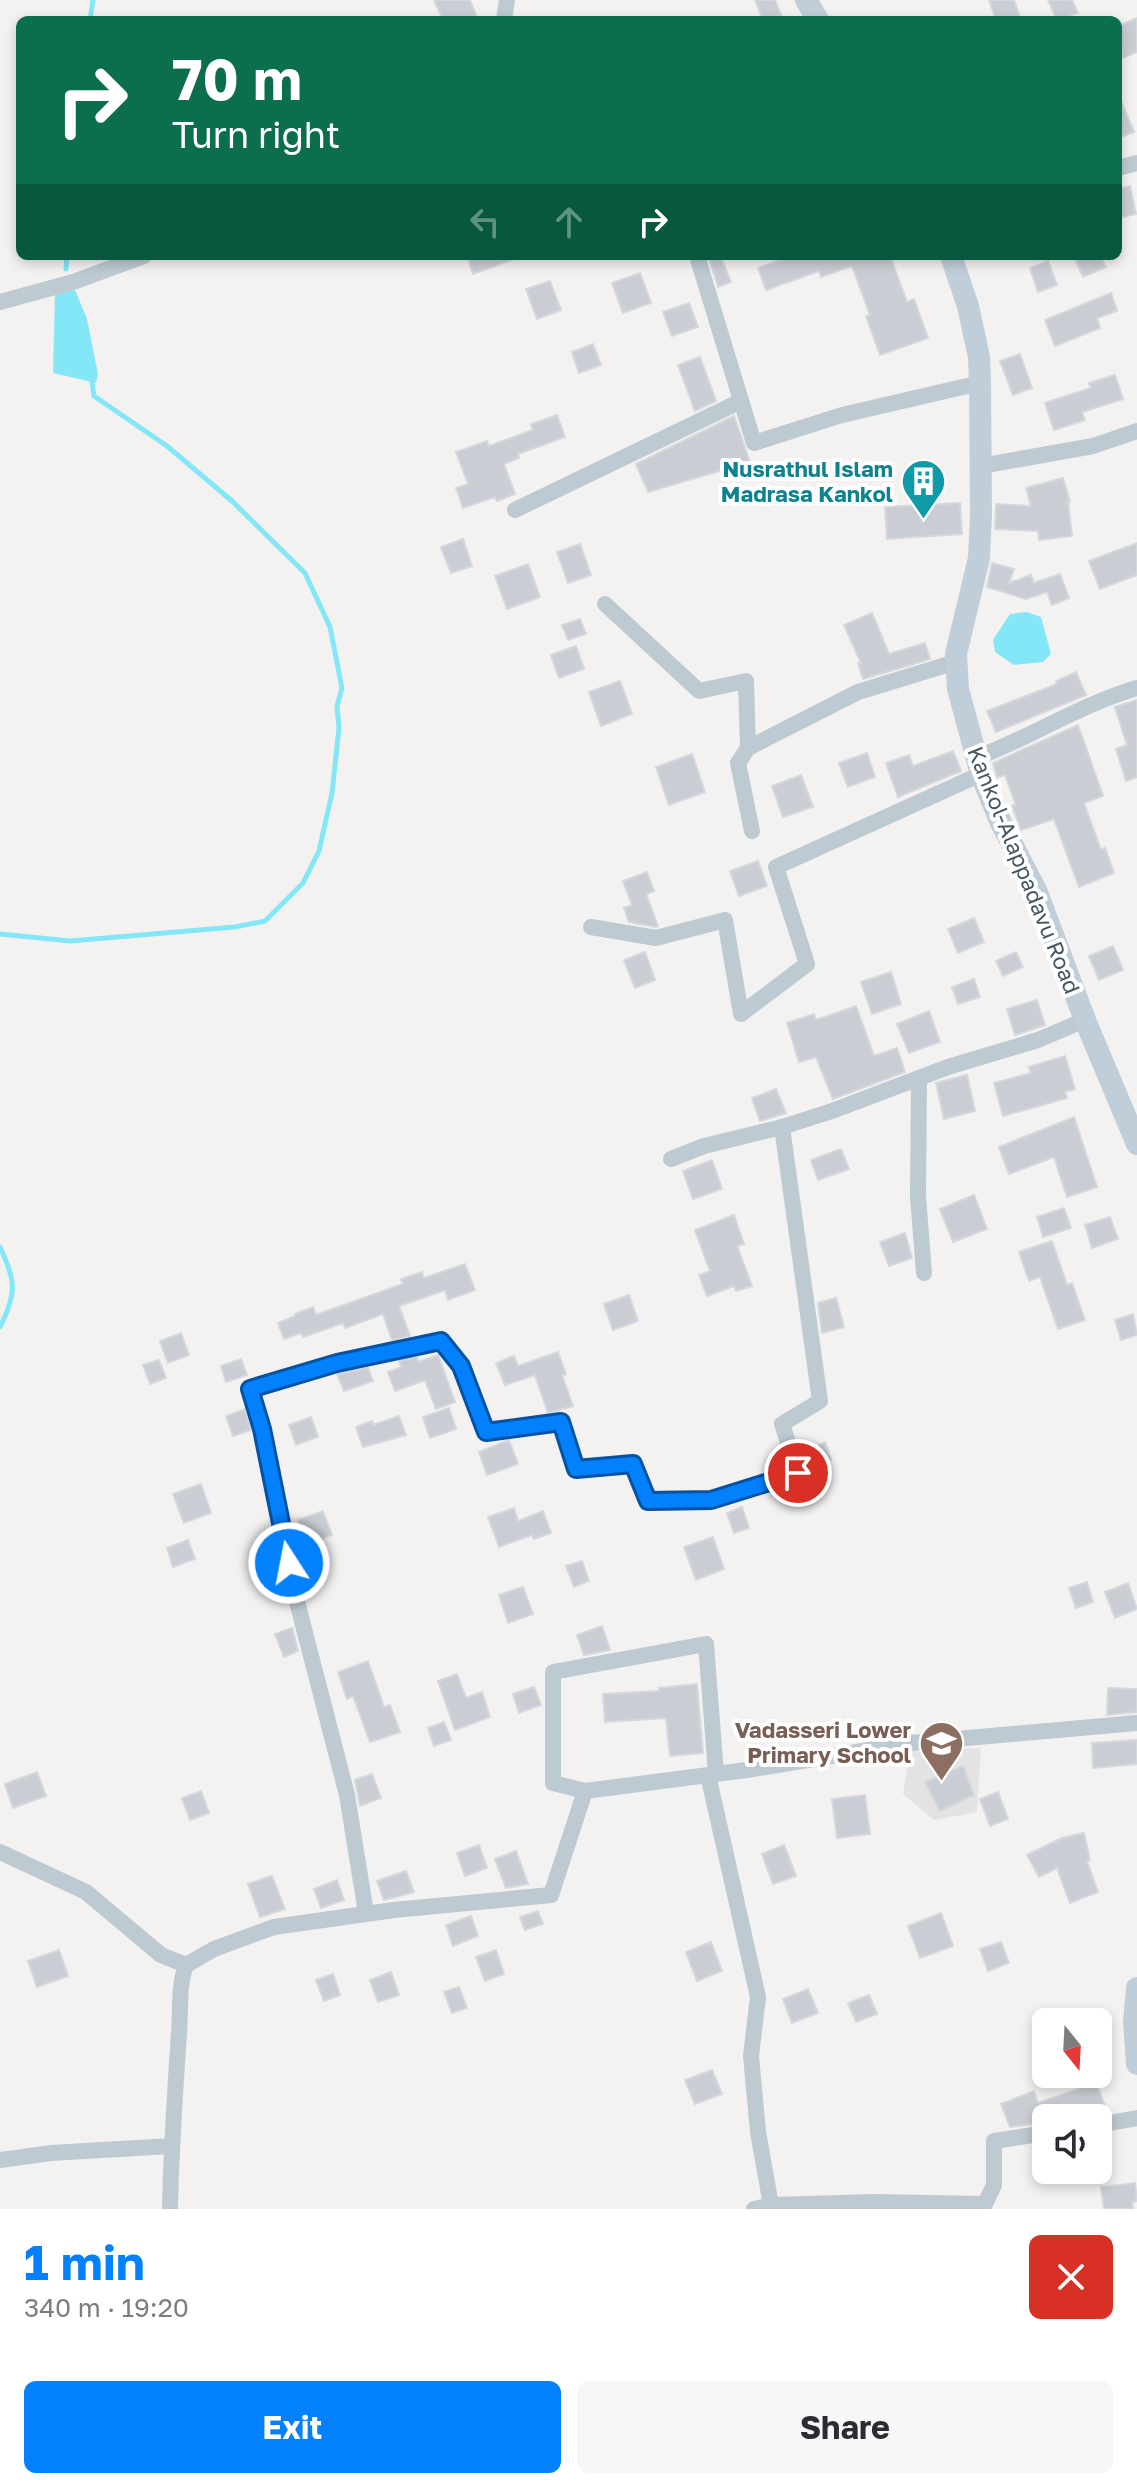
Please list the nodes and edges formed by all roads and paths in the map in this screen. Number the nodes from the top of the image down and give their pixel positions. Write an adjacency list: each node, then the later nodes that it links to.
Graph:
1 (133, 260): 4 (street)
2 (698, 260): 6 (street)
3 (952, 260): 5 (main road, Kankol-Alappadavu Road)
4 (0, 302)
5 (980, 383): 6 (street); 8 (main road, Kankol-Alappadavu Road)
6 (741, 401): 9 (street)
7 (1137, 431): 8 (street)
8 (981, 466): 11 (main road, Kankol-Alappadavu Road)
9 (515, 510)
10 (605, 604): 13 (street)
11 (956, 662): 13 (street); 14 (main road, Kankol-Alappadavu Road)
12 (1137, 688): 14 (street)
13 (748, 748): 15 (street)
14 (978, 766): 16 (street); 17 (main road, Kankol-Alappadavu Road)
15 (752, 831)
16 (591, 927)
17 (1085, 1020): 18 (street); 20 (main road, Kankol-Alappadavu Road)
18 (919, 1078): 19 (street); 22 (street)
19 (782, 1127): 21 (street); 27 (street)
20 (1137, 1144)
21 (671, 1159)
22 (924, 1273)
23 (1137, 1723): 24 (street)
24 (712, 1774): 25 (street); 25 (street); 36 (street)
25 (585, 1791): 27 (street)
26 (0, 1852): 28 (street)
27 (366, 1913): 28 (street)
28 (186, 1965): 34 (street)
29 (1137, 1988): 30 (main road)
30 (1137, 2064)
31 (1137, 2118): 32 (street)
32 (1112, 2122)
33 (1032, 2135): 36 (street)
34 (171, 2146): 35 (street); 37 (street)
35 (0, 2160)
36 (771, 2205): 38 (street)
37 (170, 2209)
38 (754, 2209)

